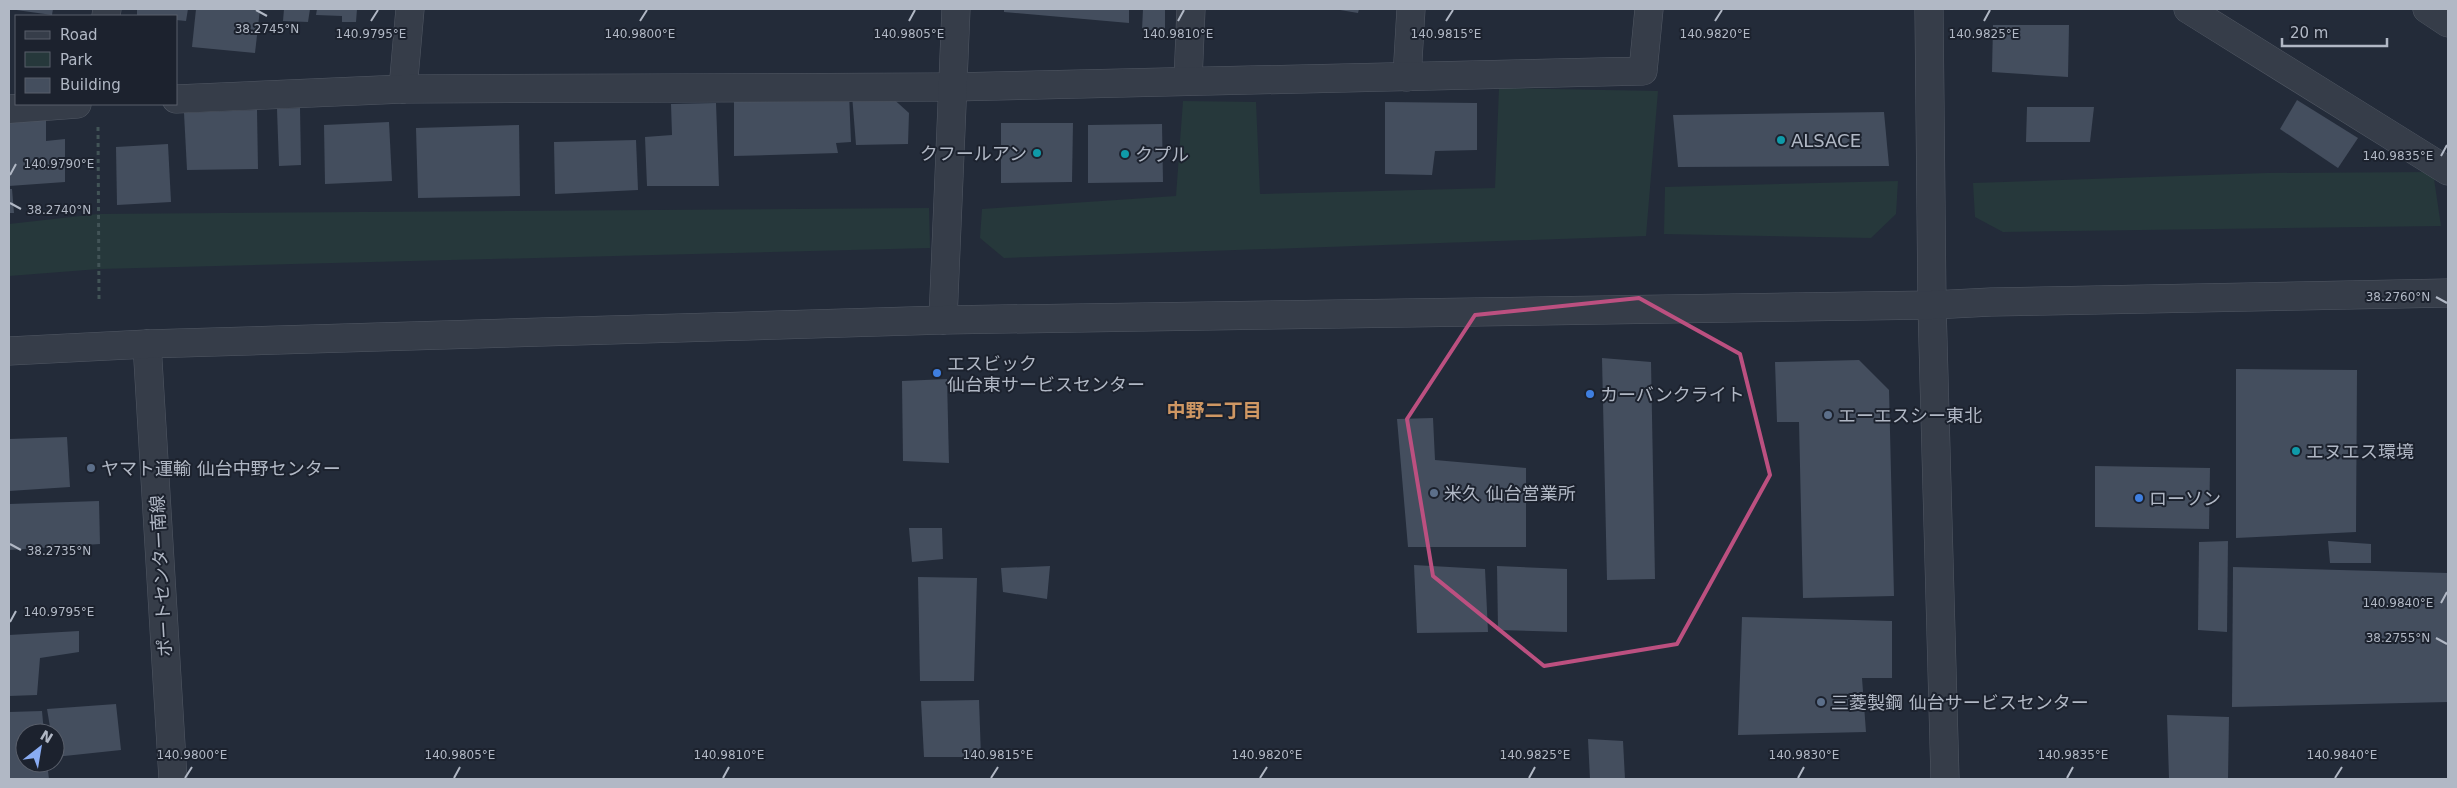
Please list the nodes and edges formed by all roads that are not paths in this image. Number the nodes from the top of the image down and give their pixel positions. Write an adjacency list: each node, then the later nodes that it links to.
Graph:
1 (410, 9): 13 (street)
2 (956, 9): 12 (street)
3 (1191, 9): 11 (street)
4 (1411, 9): 10 (street)
5 (1649, 9): 10 (street)
6 (1929, 9): 19 (street)
7 (2188, 9): 17 (street)
8 (2427, 9): 9 (street)
9 (2448, 23)
10 (1407, 77): 11 (street)
11 (1188, 82): 12 (street)
12 (953, 87): 13 (street); 20 (street)
13 (403, 89): 14 (street)
14 (178, 99)
15 (63, 105): 16 (street)
16 (9, 109)
17 (2448, 171)
18 (2448, 293): 19 (street)
19 (1932, 305): 20 (street); 24 (street)
20 (943, 320): 21 (street)
21 (147, 344): 22 (street); 23 (street, ポートセンター南線)
22 (9, 351)
23 (173, 779)
24 (1945, 779)

